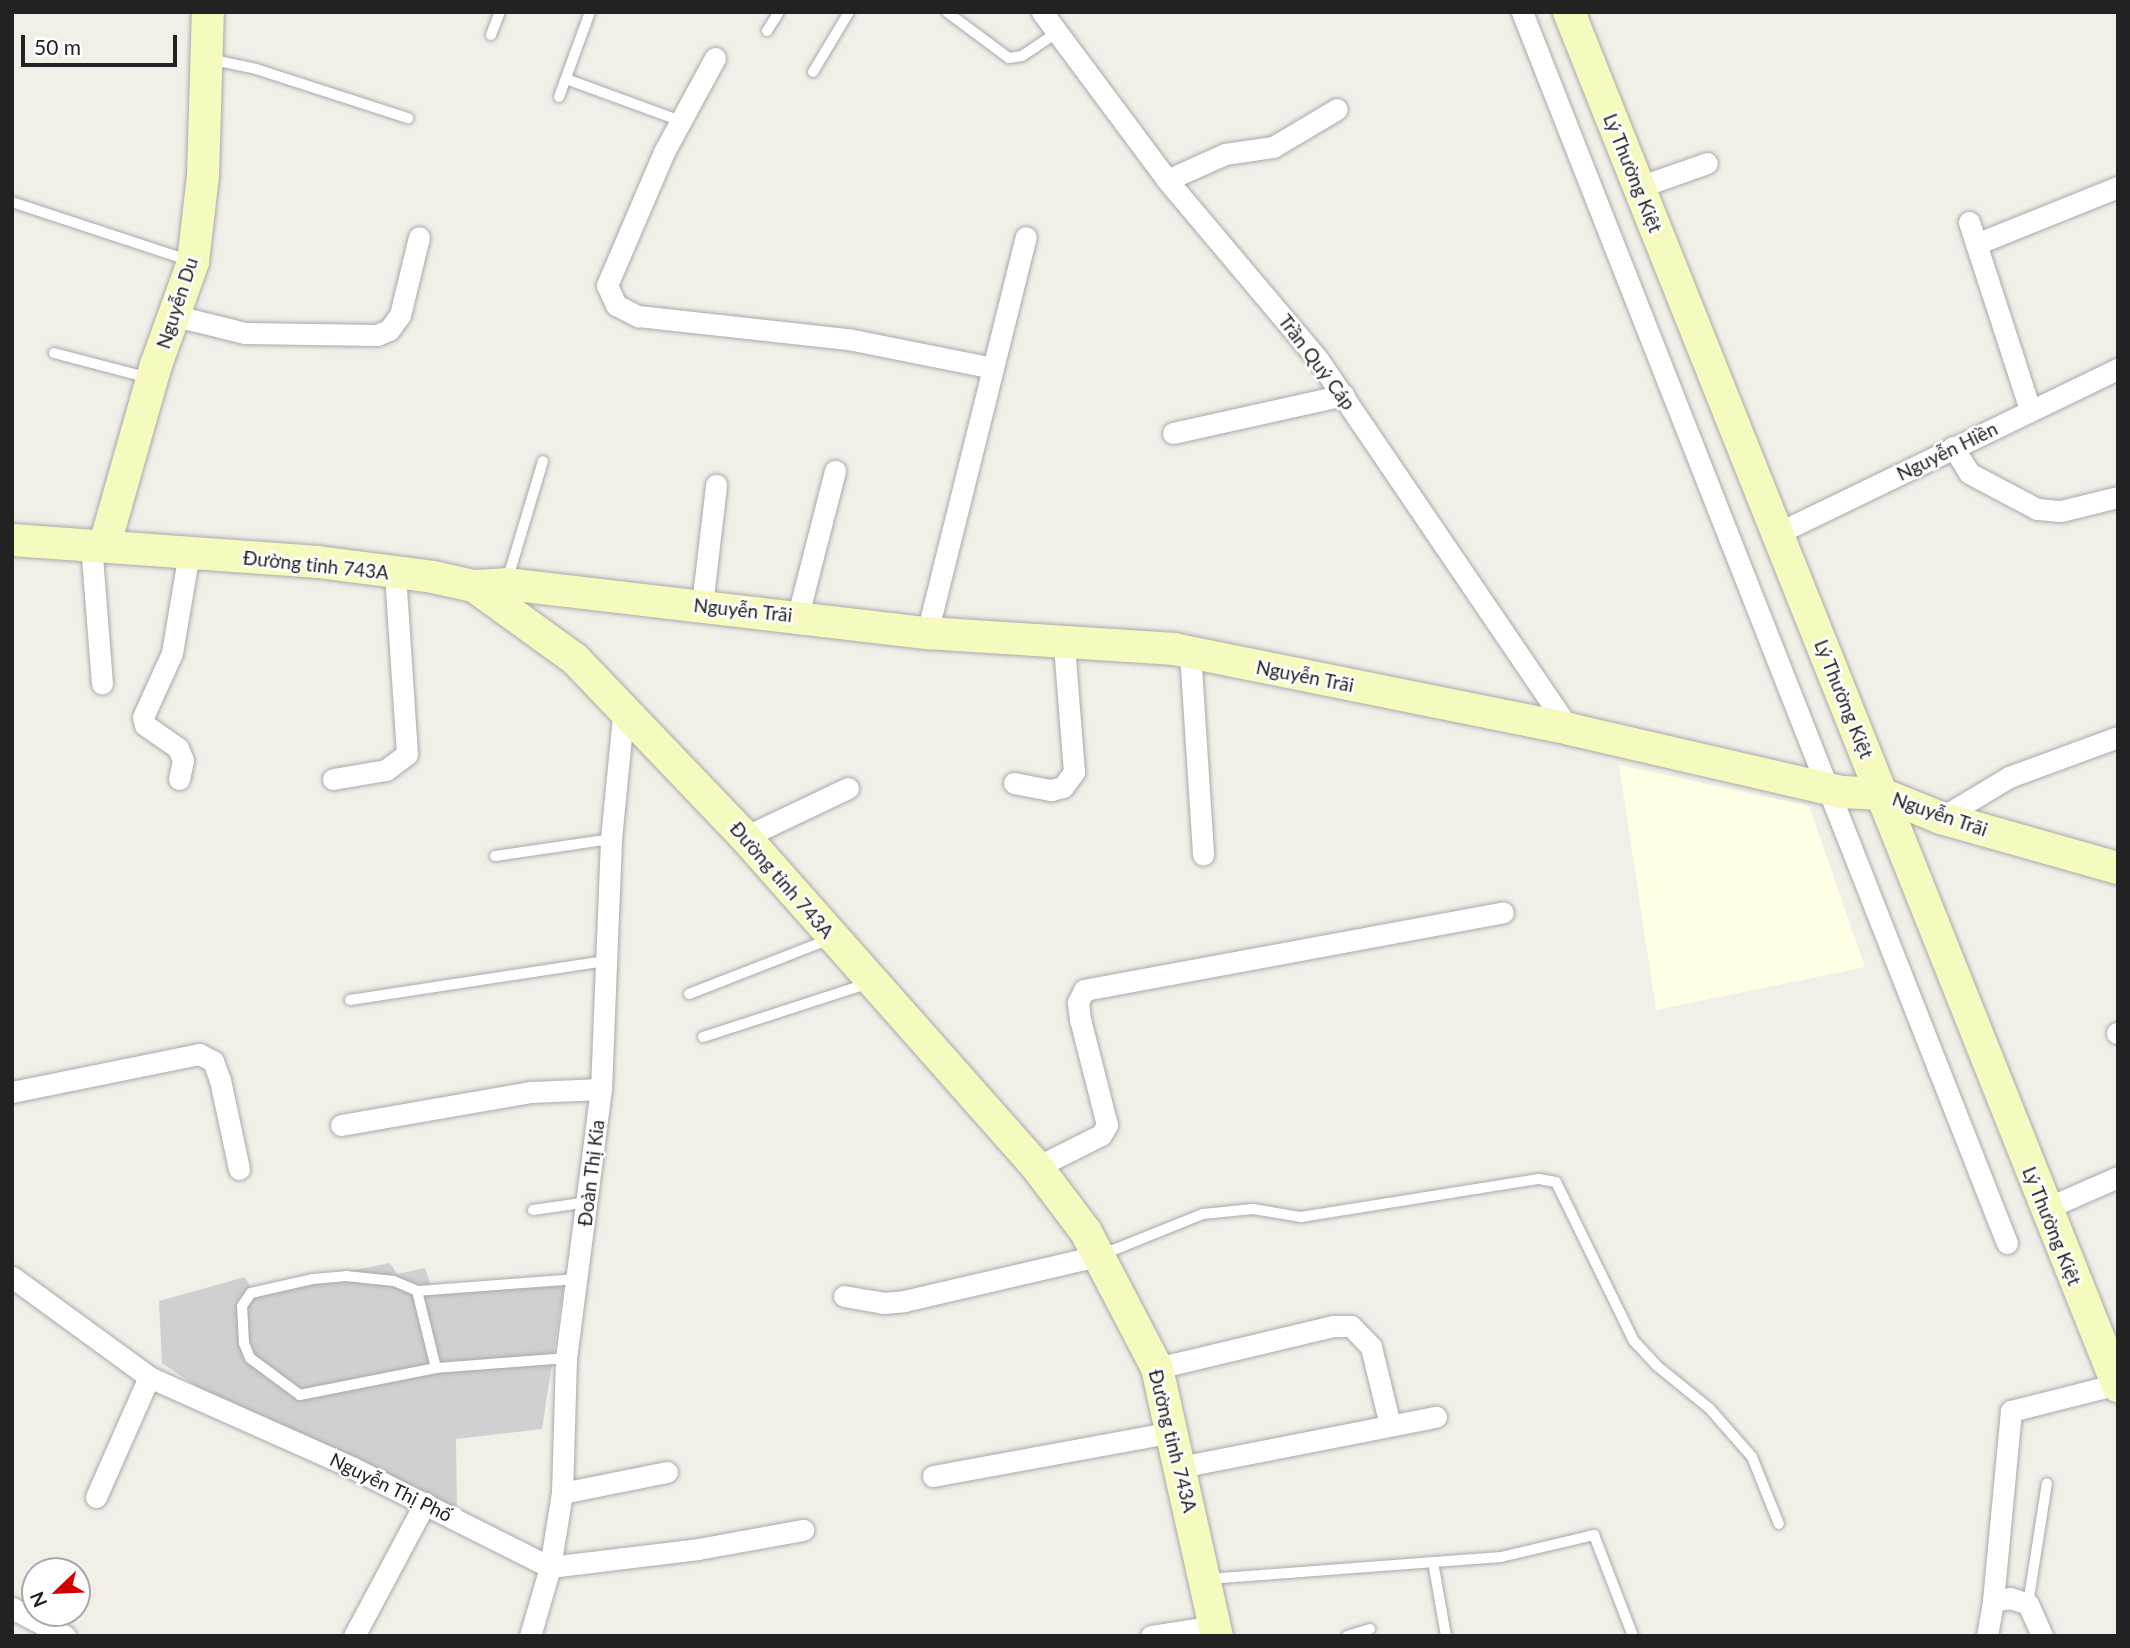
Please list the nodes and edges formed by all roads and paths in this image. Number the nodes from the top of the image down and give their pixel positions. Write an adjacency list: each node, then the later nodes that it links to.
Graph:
1 (208, 12): 13 (main road, Nguyễn Du)
2 (500, 12): 12 (lane)
3 (590, 12): 16 (lane)
4 (779, 12): 10 (lane)
5 (849, 12): 15 (lane)
6 (947, 12): 11 (lane)
7 (1042, 12): 11 (street, Trần Quý Cáp)
8 (1522, 12): 64 (street)
9 (1569, 12): 23 (main road, Lý Thường Kiệt)
10 (768, 31)
11 (1055, 34): 22 (street, Trần Quý Cáp)
12 (491, 35)
13 (206, 58): 19 (lane); 30 (main road, Nguyễn Du)
14 (715, 58): 20 (street)
15 (813, 72)
16 (566, 79): 17 (lane); 20 (lane)
17 (559, 97)
18 (1337, 109): 22 (street)
19 (408, 118)
20 (681, 121): 33 (street)
21 (1707, 163): 23 (street)
22 (1167, 180): 36 (street, Trần Quý Cáp)
23 (1639, 187): 44 (main road, Lý Thường Kiệt)
24 (2118, 187): 29 (street)
25 (12, 202): 30 (lane)
26 (1969, 222): 29 (street)
27 (419, 237): 31 (street)
28 (1026, 237): 33 (street)
29 (1976, 244): 37 (street)
30 (193, 262): 31 (main road, Nguyễn Du)
31 (172, 315): 35 (main road, Nguyễn Du)
32 (54, 354): 35 (lane)
33 (993, 368): 53 (street)
34 (2118, 369): 37 (street, Nguyễn Hiền)
35 (152, 379): 46 (main road, Nguyễn Du)
36 (1344, 395): 38 (street); 58 (street, Trần Quý Cáp)
37 (2030, 410): 39 (street, Nguyễn Hiền)
38 (1173, 433)
39 (1952, 447): 43 (street); 44 (street, Nguyễn Hiền)
40 (543, 461): 49 (lane)
41 (835, 471): 52 (street)
42 (716, 485): 51 (street)
43 (2118, 497)
44 (1776, 534): 65 (main road, Lý Thường Kiệt)
45 (12, 540): 46 (main road, Đường tỉnh 743A)
46 (98, 544): 47 (main road, Đường tỉnh 743A); 56 (street, Nguyễn Du)
47 (189, 553): 48 (main road, Đường tỉnh 743A); 60 (street)
48 (396, 572): 50 (main road, Đường tỉnh 743A); 61 (street)
49 (507, 584): 50 (main road, Nguyễn Trãi); 51 (main road, Nguyễn Trãi)
50 (474, 586): 57 (main road, Đường tỉnh 743A)
51 (702, 605): 52 (main road, Nguyễn Trãi)
52 (798, 615): 53 (main road, Nguyễn Trãi)
53 (927, 633): 54 (main road, Nguyễn Trãi)
54 (1064, 644): 55 (main road, Nguyễn Trãi); 62 (street)
55 (1190, 652): 58 (main road, Nguyễn Trãi); 69 (street)
56 (102, 684)
57 (624, 706): 67 (main road, Đường tỉnh 743A); 68 (street, Đoàn Thị Kia)
58 (1569, 729): 64 (main road, Nguyễn Trãi)
59 (2118, 737): 66 (street)
60 (179, 779)
61 (333, 779)
62 (1014, 783)
63 (848, 788): 67 (street)
64 (1826, 788): 65 (main road, Nguyễn Trãi); 88 (street)
65 (1882, 794): 66 (main road, Nguyễn Trãi); 86 (main road, Lý Thường Kiệt)
66 (1941, 818): 71 (main road, Nguyễn Trãi)
67 (745, 837): 73 (main road, Đường tỉnh 743A)
68 (611, 839): 70 (lane); 74 (street, Đoàn Thị Kia)
69 (1203, 855)
70 (495, 856)
71 (2117, 869)
72 (1503, 912): 82 (street)
73 (833, 938): 75 (main road, Đường tỉnh 743A); 76 (lane)
74 (604, 961): 77 (lane); 79 (street, Đoàn Thị Kia)
75 (872, 982): 78 (lane); 82 (main road, Đường tỉnh 743A)
76 (689, 994)
77 (350, 1000)
78 (703, 1037)
79 (601, 1089): 81 (street); 85 (street, Đoàn Thị Kia)
80 (12, 1092): 83 (street)
81 (341, 1125)
82 (1037, 1167): 89 (main road, Đường tỉnh 743A)
83 (239, 1168)
84 (2118, 1177): 86 (street)
85 (588, 1202): 87 (lane); 91 (street, Đoàn Thị Kia)
86 (2045, 1209): 98 (main road, Lý Thường Kiệt)
87 (533, 1210)
88 (2007, 1243)
89 (1101, 1255): 93 (street); 96 (main road, Đường tỉnh 743A); 109 (lane)
90 (12, 1277): 97 (street, Nguyễn Thị Phố)
91 (576, 1279): 92 (lane); 94 (street, Đoàn Thị Kia)
92 (417, 1291): 95 (lane); 95 (lane)
93 (844, 1297)
94 (566, 1357): 95 (lane); 106 (street, Đoàn Thị Kia)
95 (436, 1367)
96 (1157, 1368): 100 (street); 101 (main road, Đường tỉnh 743A)
97 (149, 1377): 107 (street); 108 (street, Nguyễn Thị Phố)
98 (2117, 1385): 114 (street)
99 (1436, 1417): 100 (street)
100 (1390, 1425): 102 (street)
101 (1172, 1432): 102 (main road, Đường tỉnh 743A); 104 (street)
102 (1180, 1467): 113 (main road, Đường tỉnh 743A)
103 (667, 1472): 106 (street)
104 (933, 1476)
105 (2048, 1483): 115 (lane)
106 (562, 1493): 112 (street, Đoàn Thị Kia)
107 (96, 1497)
108 (425, 1503): 112 (street, Nguyễn Thị Phố); 120 (street)
109 (1779, 1524)
110 (803, 1530): 112 (street)
111 (1433, 1562): 113 (lane); 124 (lane); 125 (lane)
112 (550, 1567): 121 (street, Đoàn Thị Kia)
113 (1205, 1580): 118 (main road, Đường tỉnh 743A)
114 (1993, 1601): 115 (street); 126 (street)
115 (2028, 1604): 127 (street)
116 (12, 1608): 119 (street)
117 (1370, 1629): 123 (lane)
118 (1216, 1631): 122 (street)
119 (65, 1636)
120 (354, 1636)
121 (530, 1636)
122 (1151, 1636)
123 (1347, 1636)
124 (1446, 1636)
125 (1633, 1636)
126 (1987, 1636)
127 (2042, 1636)

